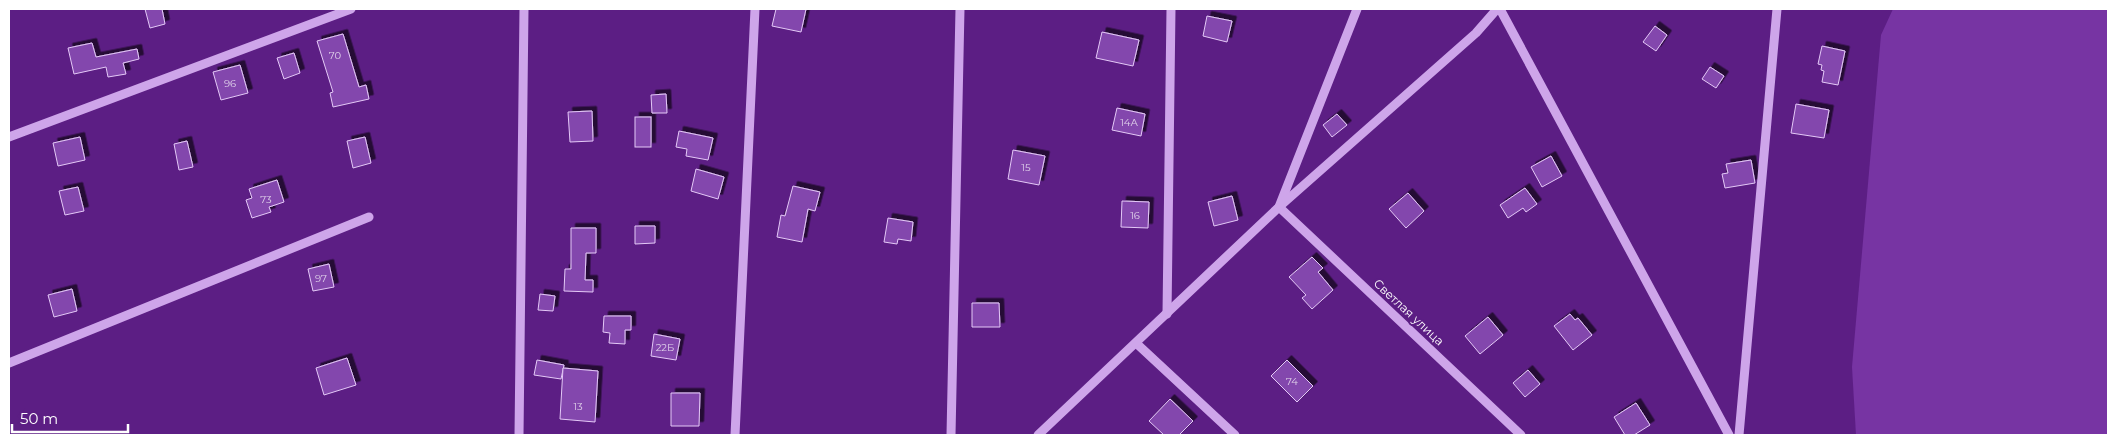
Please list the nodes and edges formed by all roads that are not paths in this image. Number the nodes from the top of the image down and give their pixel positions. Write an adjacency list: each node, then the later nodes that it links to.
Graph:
1 (351, 9): 9 (street)
2 (524, 9): 15 (street)
3 (755, 9): 16 (street)
4 (960, 9): 17 (street)
5 (1171, 9): 12 (street)
6 (1356, 9): 10 (street)
7 (1499, 9): 10 (street); 21 (street)
8 (1777, 9): 22 (street)
9 (9, 137)
10 (1279, 206): 12 (street); 20 (street, Светлая улица)
11 (369, 217): 14 (street)
12 (1167, 314): 13 (street)
13 (1136, 344): 18 (street); 19 (street)
14 (9, 363)
15 (518, 435)
16 (735, 435)
17 (951, 435)
18 (1038, 435)
19 (1235, 435)
20 (1521, 435)
21 (1729, 435)
22 (1739, 435)

